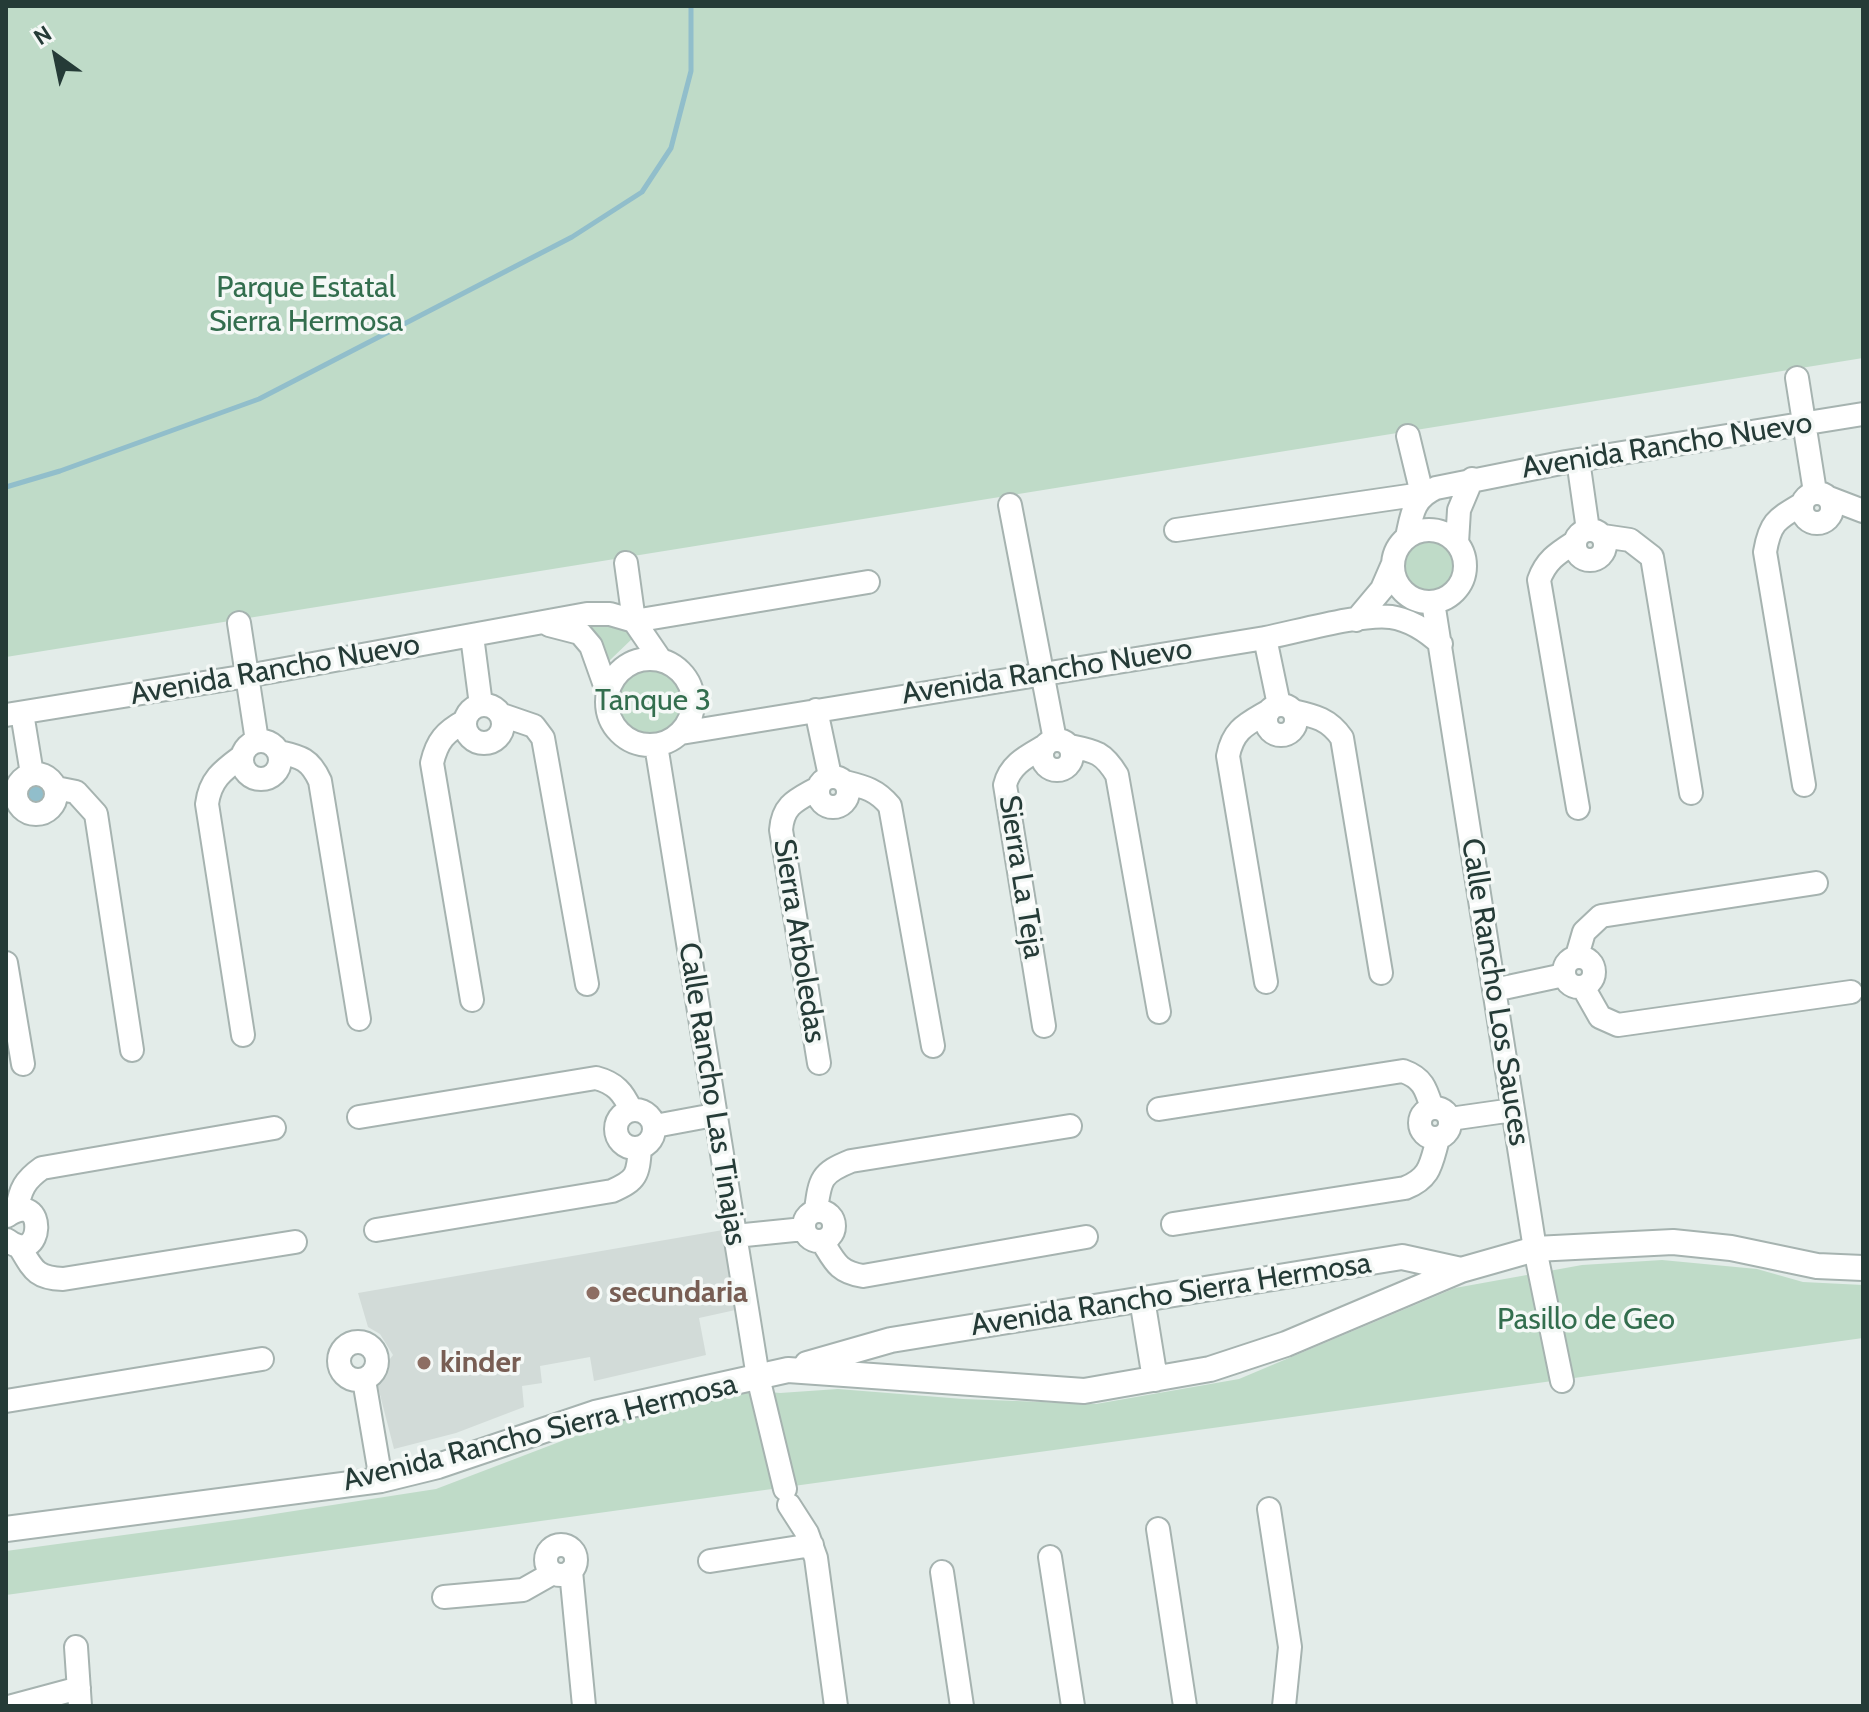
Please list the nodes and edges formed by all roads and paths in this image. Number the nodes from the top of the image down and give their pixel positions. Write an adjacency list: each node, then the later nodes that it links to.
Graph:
1 (1797, 378): 3 (street)
2 (1863, 414): 3 (street, Avenida Rancho Nuevo)
3 (1803, 424): 5 (street, Avenida Rancho Nuevo); 8 (street)
4 (1408, 436): 7 (street)
5 (1578, 460): 6 (street, Avenida Rancho Nuevo); 12 (street)
6 (1472, 479): 7 (street, Avenida Rancho Nuevo); 14 (street)
7 (1422, 494): 11 (street, Avenida Rancho Nuevo); 13 (street)
8 (1815, 498): 10 (street); 45 (street)
9 (1010, 505): 28 (street)
10 (1863, 511)
11 (1176, 530)
12 (1589, 536): 47 (street); 49 (street)
13 (1407, 537): 14 (street); 16 (street)
14 (1457, 543): 18 (street)
15 (626, 563): 21 (street)
16 (1392, 566): 18 (street); 20 (street)
17 (868, 582): 21 (street, Avenida Rancho Nuevo)
18 (1425, 601): 19 (street); 26 (street, Calle Rancho Los Sauces)
19 (1391, 617): 20 (street, Avenida Rancho Nuevo); 26 (street)
20 (1356, 620): 25 (street, Avenida Rancho Nuevo)
21 (634, 621): 23 (street, Avenida Rancho Nuevo); 27 (street)
22 (239, 623): 29 (street)
23 (544, 624): 24 (street, Avenida Rancho Nuevo); 30 (street)
24 (472, 636): 29 (street, Avenida Rancho Nuevo); 34 (street)
25 (1265, 638): 28 (street, Avenida Rancho Nuevo); 32 (street)
26 (1441, 644): 56 (street, Calle Rancho Los Sauces)
27 (660, 659): 30 (street); 31 (street)
28 (1041, 673): 33 (street, Avenida Rancho Nuevo); 39 (street)
29 (247, 676): 35 (street, Avenida Rancho Nuevo); 41 (street)
30 (607, 691): 40 (street)
31 (694, 699): 37 (street); 38 (street)
32 (1280, 709): 52 (street); 54 (street)
33 (816, 710): 37 (street, Avenida Rancho Nuevo); 44 (street)
34 (473, 713): 36 (street); 36 (street); 58 (street)
35 (14, 714): 43 (street)
36 (502, 715): 55 (street)
37 (739, 725): 38 (street, Avenida Rancho Nuevo)
38 (681, 733): 40 (street)
39 (1056, 744): 59 (street); 61 (street, Sierra La Teja)
40 (656, 745): 70 (street, Calle Rancho Las Tinajas)
41 (249, 749): 42 (street); 42 (street); 62 (street)
42 (279, 752): 60 (street)
43 (32, 774): 46 (street); 48 (street)
44 (831, 782): 63 (street); 65 (street, Sierra Arboledas)
45 (1804, 785)
46 (56, 788): 48 (street); 64 (street)
47 (1691, 793)
48 (10, 798)
49 (1578, 808)
50 (1816, 883): 53 (street)
51 (6, 963): 66 (street)
52 (1381, 973)
53 (1574, 981): 56 (street); 57 (street)
54 (1266, 982)
55 (587, 984)
56 (1494, 990): 69 (street, Calle Rancho Los Sauces)
57 (1851, 992)
58 (472, 1000)
59 (1159, 1012)
60 (359, 1019)
61 (1044, 1026)
62 (243, 1035)
63 (933, 1046)
64 (132, 1050)
65 (819, 1063)
66 (23, 1064)
67 (1159, 1109): 72 (street)
68 (631, 1110): 71 (street); 73 (street); 76 (street)
69 (1513, 1110): 72 (street); 85 (street, Calle Rancho Los Sauces)
70 (714, 1115): 73 (street); 81 (street, Calle Rancho Las Tinajas)
71 (359, 1117)
72 (1440, 1122): 78 (street)
73 (655, 1126): 76 (street)
74 (1070, 1126): 80 (street)
75 (274, 1128): 77 (street)
76 (640, 1148): 79 (street)
77 (12, 1213): 83 (street)
78 (1173, 1224)
79 (376, 1230)
80 (813, 1235): 81 (street); 82 (street)
81 (735, 1236): 91 (street, Calle Rancho Las Tinajas)
82 (1086, 1237)
83 (13, 1242): 84 (street)
84 (295, 1242)
85 (1535, 1249): 86 (street, Avenida Rancho Sierra Hermosa); 87 (street, Avenida Rancho Sierra Hermosa); 94 (street, Calle Rancho Los Sauces)
86 (1863, 1268)
87 (1461, 1270): 88 (street, Avenida Rancho Sierra Hermosa); 92 (street, Avenida Rancho Sierra Hermosa)
88 (1142, 1299): 90 (street, Avenida Rancho Sierra Hermosa); 92 (street)
89 (262, 1359): 95 (street)
90 (788, 1370): 91 (street, Avenida Rancho Sierra Hermosa); 92 (street, Avenida Rancho Sierra Hermosa)
91 (758, 1377): 96 (street, Avenida Rancho Sierra Hermosa); 100 (street, Calle Rancho Las Tinajas)
92 (1155, 1379)
93 (364, 1380): 96 (street)
94 (1562, 1381)
95 (6, 1401)
96 (381, 1480): 98 (street, Avenida Rancho Sierra Hermosa)
97 (1269, 1509): 114 (street)
98 (6, 1529)
99 (1158, 1529): 113 (street)
100 (812, 1545): 102 (street); 110 (street, Calle Rancho Las Tinajas)
101 (1050, 1557): 112 (street)
102 (710, 1561)
103 (942, 1572): 111 (street)
104 (444, 1597): 109 (street)
105 (76, 1647): 107 (street)
106 (6, 1692): 108 (street)
107 (80, 1697): 108 (street)
108 (11, 1706)
109 (584, 1706)
110 (836, 1706)
111 (962, 1706)
112 (1073, 1706)
113 (1185, 1706)
114 (1284, 1706)

